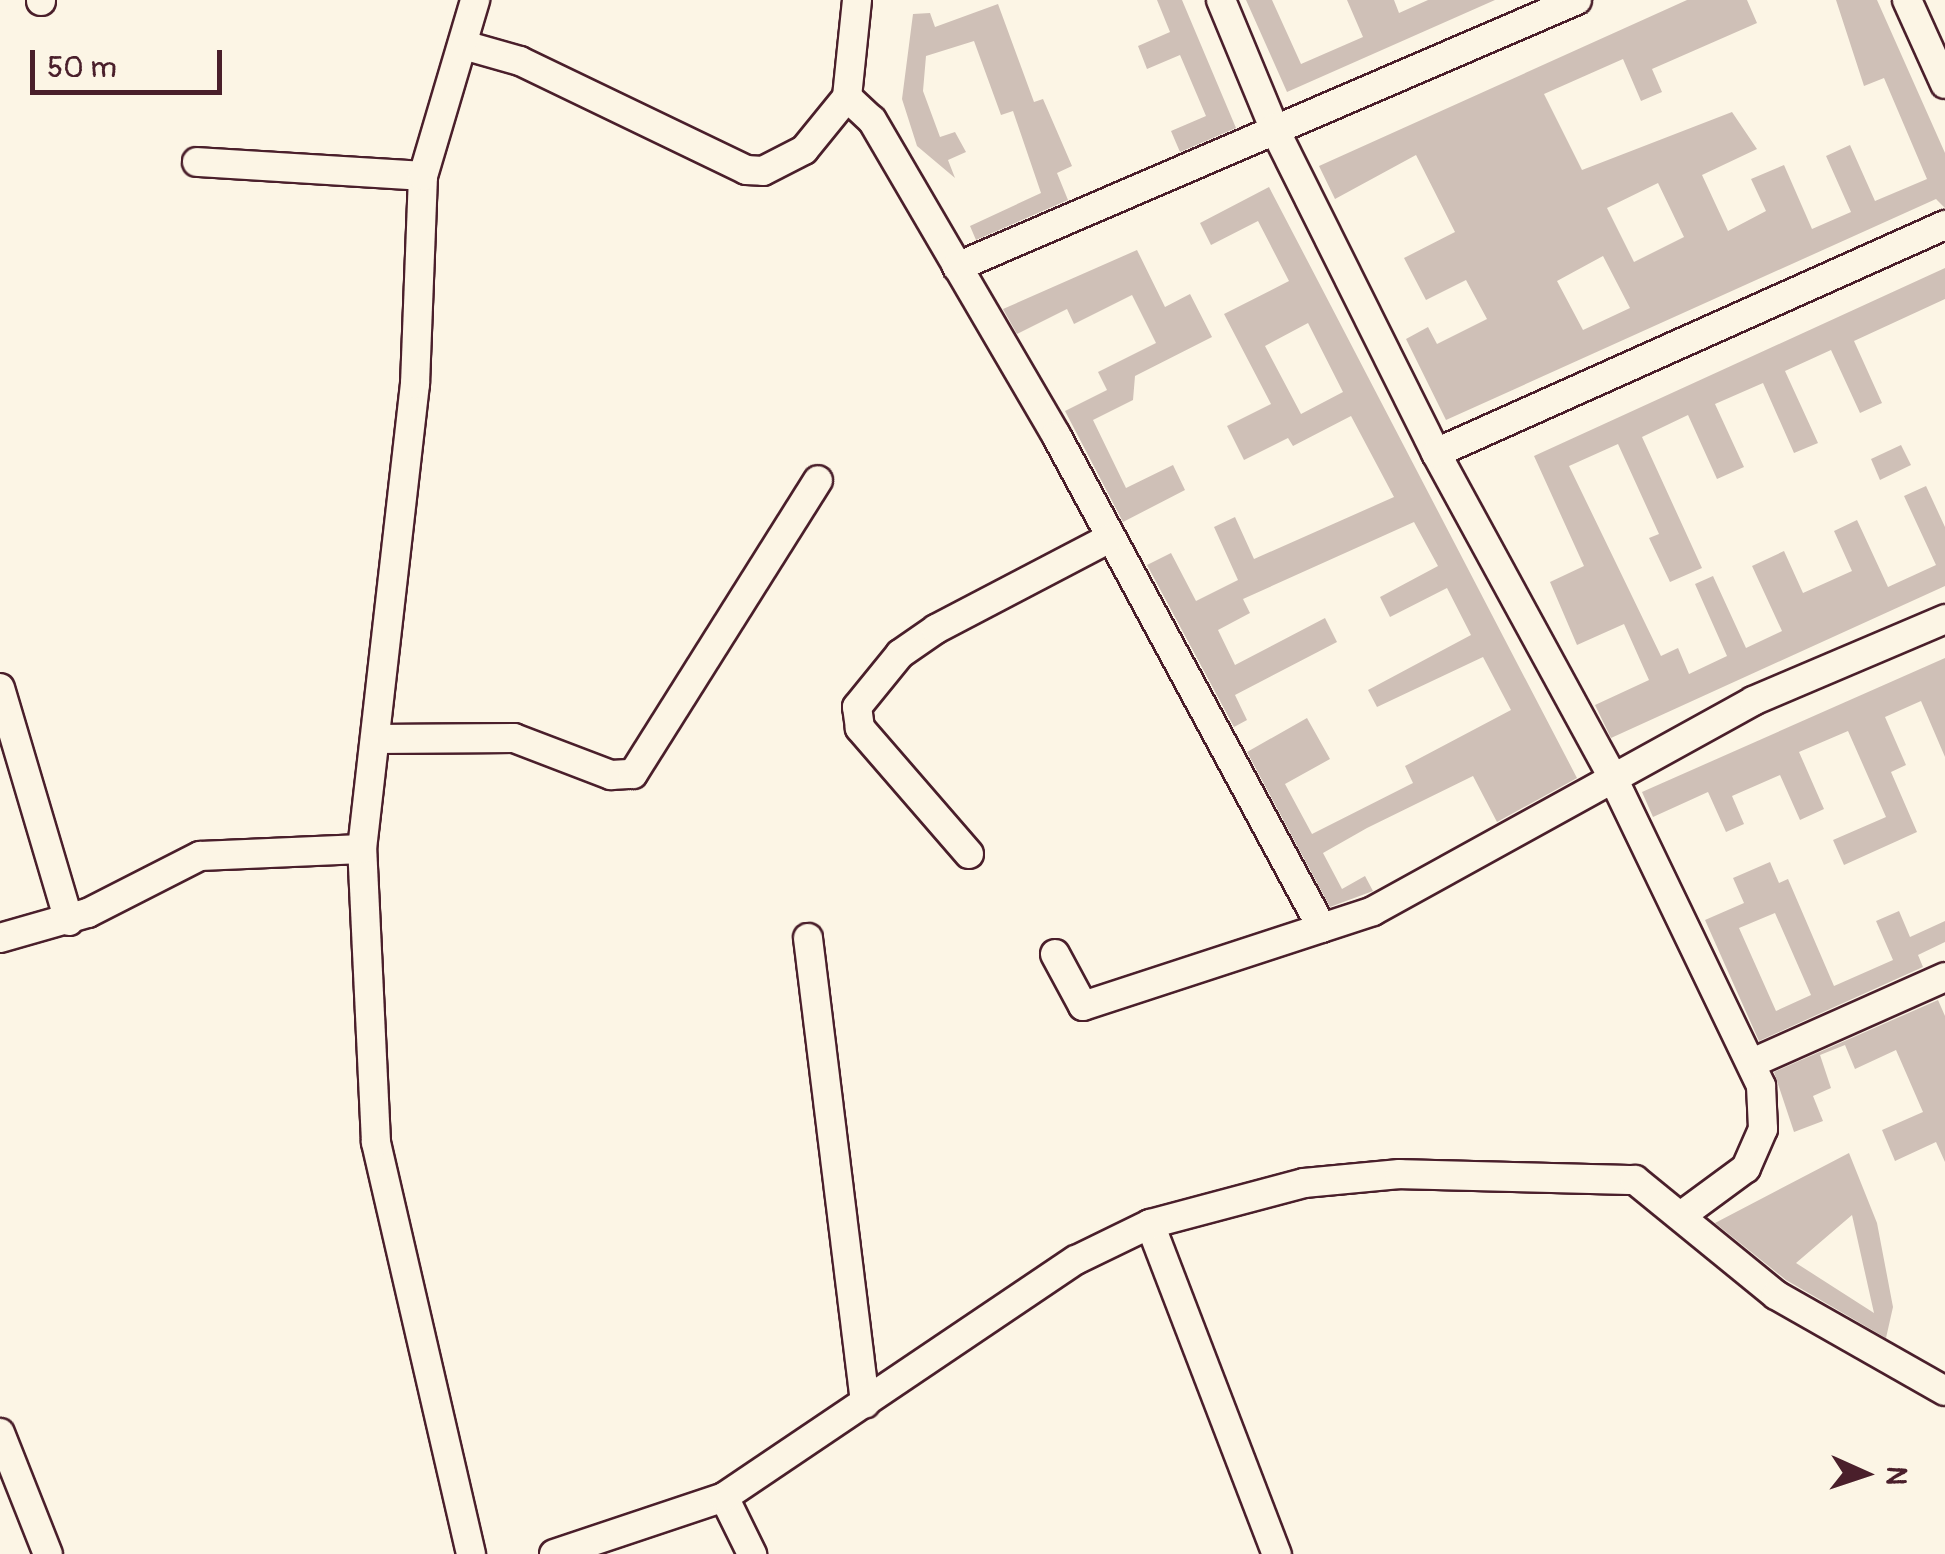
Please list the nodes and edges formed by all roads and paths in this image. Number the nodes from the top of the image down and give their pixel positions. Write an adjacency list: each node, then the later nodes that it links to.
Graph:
1 (475, 0): 6 (street)
2 (857, 0): 8 (street)
3 (1221, 0): 9 (street)
4 (1576, 0): 9 (street)
5 (1907, 0): 7 (street)
6 (467, 46): 8 (street); 11 (street)
7 (1945, 84)
8 (847, 98): 13 (street)
9 (1274, 128): 13 (street); 14 (street)
10 (197, 162): 11 (street)
11 (424, 176): 19 (street)
12 (1945, 224): 14 (street)
13 (958, 267): 16 (street)
14 (1436, 453): 20 (street)
15 (818, 480): 19 (street)
16 (1110, 538): 22 (street); 24 (street)
17 (1945, 619): 20 (street)
18 (0, 688): 23 (street)
19 (375, 738): 21 (street)
20 (1612, 776): 24 (street); 29 (street)
21 (362, 849): 23 (street); 37 (street)
22 (969, 854)
23 (70, 921): 25 (street)
24 (1322, 928): 27 (street)
25 (0, 938)
26 (808, 938): 33 (street)
27 (1054, 954)
28 (1945, 977): 29 (street)
29 (1752, 1063): 30 (street)
30 (1685, 1213): 31 (street); 32 (street)
31 (1150, 1224): 33 (street); 40 (street)
32 (1945, 1391)
33 (865, 1404): 35 (street)
34 (0, 1433): 36 (street)
35 (724, 1497): 38 (street); 39 (street)
36 (48, 1554)
37 (471, 1554)
38 (554, 1554)
39 (752, 1554)
40 (1277, 1554)

